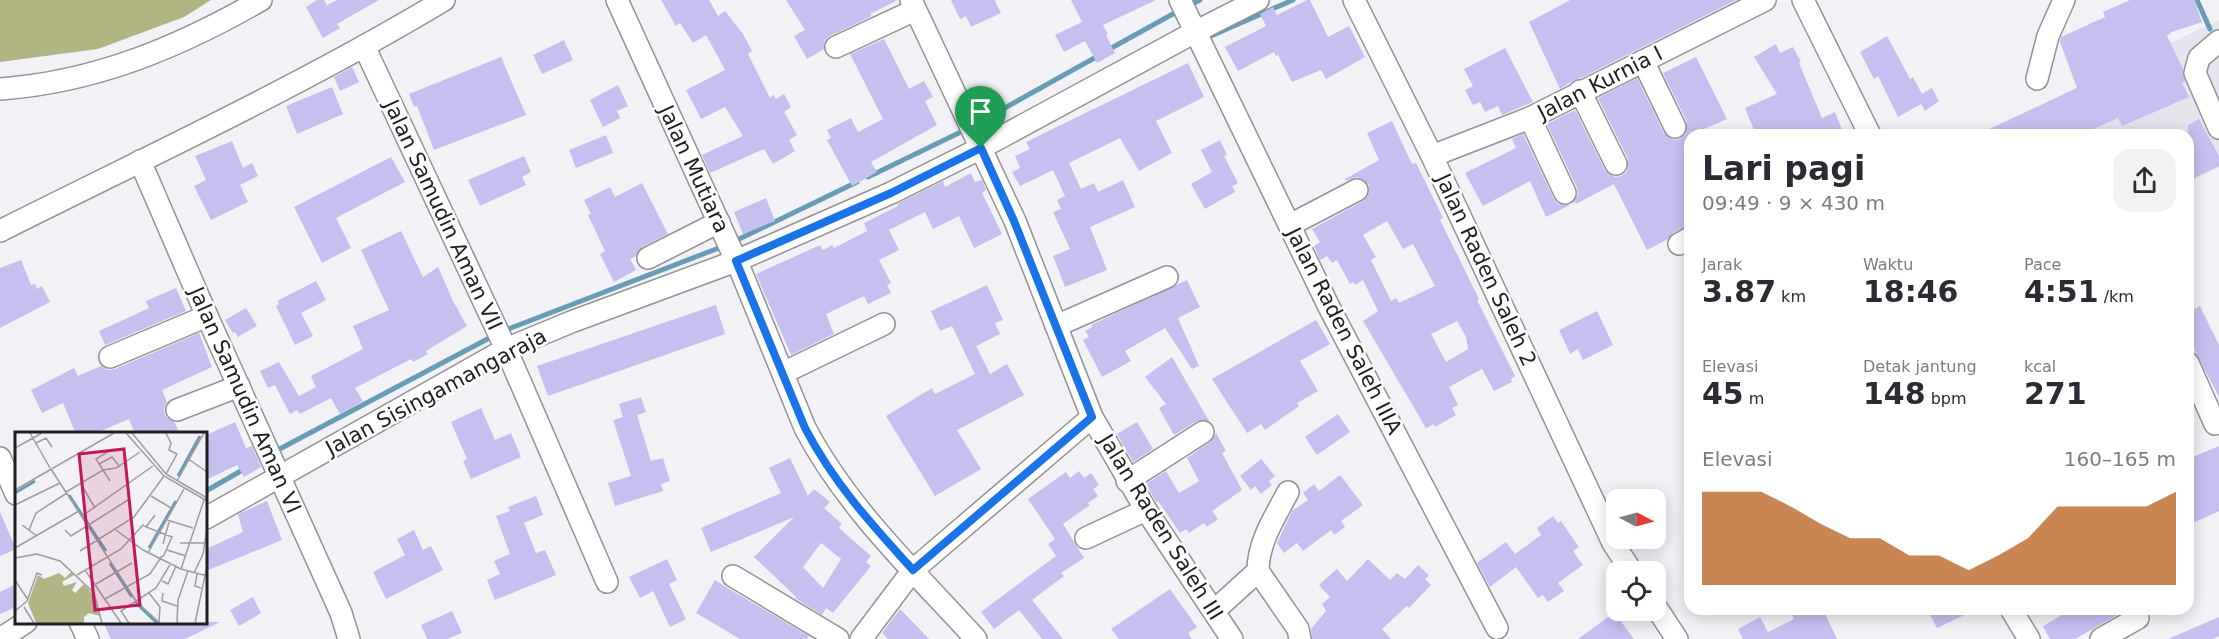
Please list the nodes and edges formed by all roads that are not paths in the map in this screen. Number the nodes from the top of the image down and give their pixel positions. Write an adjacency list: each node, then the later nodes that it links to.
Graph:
1 (261, 0): 17 (street)
2 (444, 0): 13 (street)
3 (617, 0): 29 (street, Jalan Mutiara)
4 (1180, 0): 11 (street, Jalan Raden Saleh IIIA)
5 (1258, 0): 11 (street, Jalan Sisingamangaraja)
6 (1354, 0): 24 (street, Jalan Raden Saleh 2)
7 (1765, 0): 15 (street, Jalan Kurnia I)
8 (1803, 0): 22 (street)
9 (2064, 0): 16 (street)
10 (913, 5): 14 (street); 23 (street, Jalan Raden Saleh III)
11 (1195, 32): 23 (street, Jalan Sisingamangaraja); 30 (street, Jalan Raden Saleh IIIA)
12 (2219, 40): 21 (street)
13 (364, 46): 25 (street); 38 (street, Jalan Samudin Aman VII)
14 (836, 46)
15 (1643, 61): 18 (street, Jalan Kurnia I); 20 (street)
16 (2037, 79)
17 (0, 88)
18 (1580, 92): 19 (street, Jalan Kurnia I); 26 (street)
19 (1530, 118): 24 (street, Jalan Kurnia I); 28 (street)
20 (1675, 127)
21 (2219, 128)
22 (1866, 129)
23 (981, 148): 33 (street, Jalan Sisingamangaraja); 37 (street, Jalan Raden Saleh III)
24 (1432, 156): 55 (street, Jalan Raden Saleh 2)
25 (140, 161): 31 (street); 35 (street, Jalan Samudin Aman VI)
26 (1616, 164)
27 (1357, 190): 30 (street)
28 (1565, 193)
29 (719, 222): 32 (street); 33 (street, Jalan Mutiara)
30 (1290, 225): 66 (street, Jalan Raden Saleh IIIA)
31 (0, 231)
32 (648, 258)
33 (736, 261): 38 (street, Jalan Sisingamangaraja); 40 (street, Jalan Mutiara)
34 (1167, 276): 37 (street)
35 (207, 316): 39 (street); 42 (street, Jalan Samudin Aman VI)
36 (884, 324): 40 (street)
37 (1056, 326): 44 (street, Jalan Raden Saleh III)
38 (506, 350): 48 (street, Jalan Sisingamangaraja); 59 (street, Jalan Samudin Aman VII)
39 (110, 357)
40 (783, 373): 56 (street, Jalan Mutiara)
41 (2194, 377): 45 (street)
42 (239, 386): 43 (street); 48 (street, Jalan Samudin Aman VI)
43 (177, 410)
44 (1092, 417): 49 (street, Jalan Raden Saleh III); 56 (street)
45 (2215, 424)
46 (1203, 432): 49 (street)
47 (0, 458): 50 (street)
48 (279, 476): 53 (street, Jalan Sisingamangaraja); 69 (street, Jalan Samudin Aman VI)
49 (1127, 481): 52 (street, Jalan Raden Saleh III)
50 (15, 492)
51 (1288, 492): 57 (street)
52 (1146, 510): 54 (street); 60 (street, Jalan Raden Saleh III)
53 (207, 517)
54 (1086, 538)
55 (1625, 561)
56 (913, 570): 71 (street); 72 (street, Jalan Mutiara)
57 (1258, 571): 60 (street); 74 (street)
58 (734, 576): 70 (street)
59 (607, 582)
60 (1214, 611): 73 (street, Jalan Raden Saleh III)
61 (2015, 615): 76 (street)
62 (2138, 618): 77 (street)
63 (1665, 621): 75 (street)
64 (24, 624): 67 (street)
65 (81, 624): 68 (street)
66 (1497, 628)
67 (0, 639)
68 (88, 639)
69 (349, 639)
70 (838, 639)
71 (861, 639)
72 (976, 639)
73 (1232, 639)
74 (1300, 639)
75 (1677, 639)
76 (2029, 639)
77 (2101, 639)

